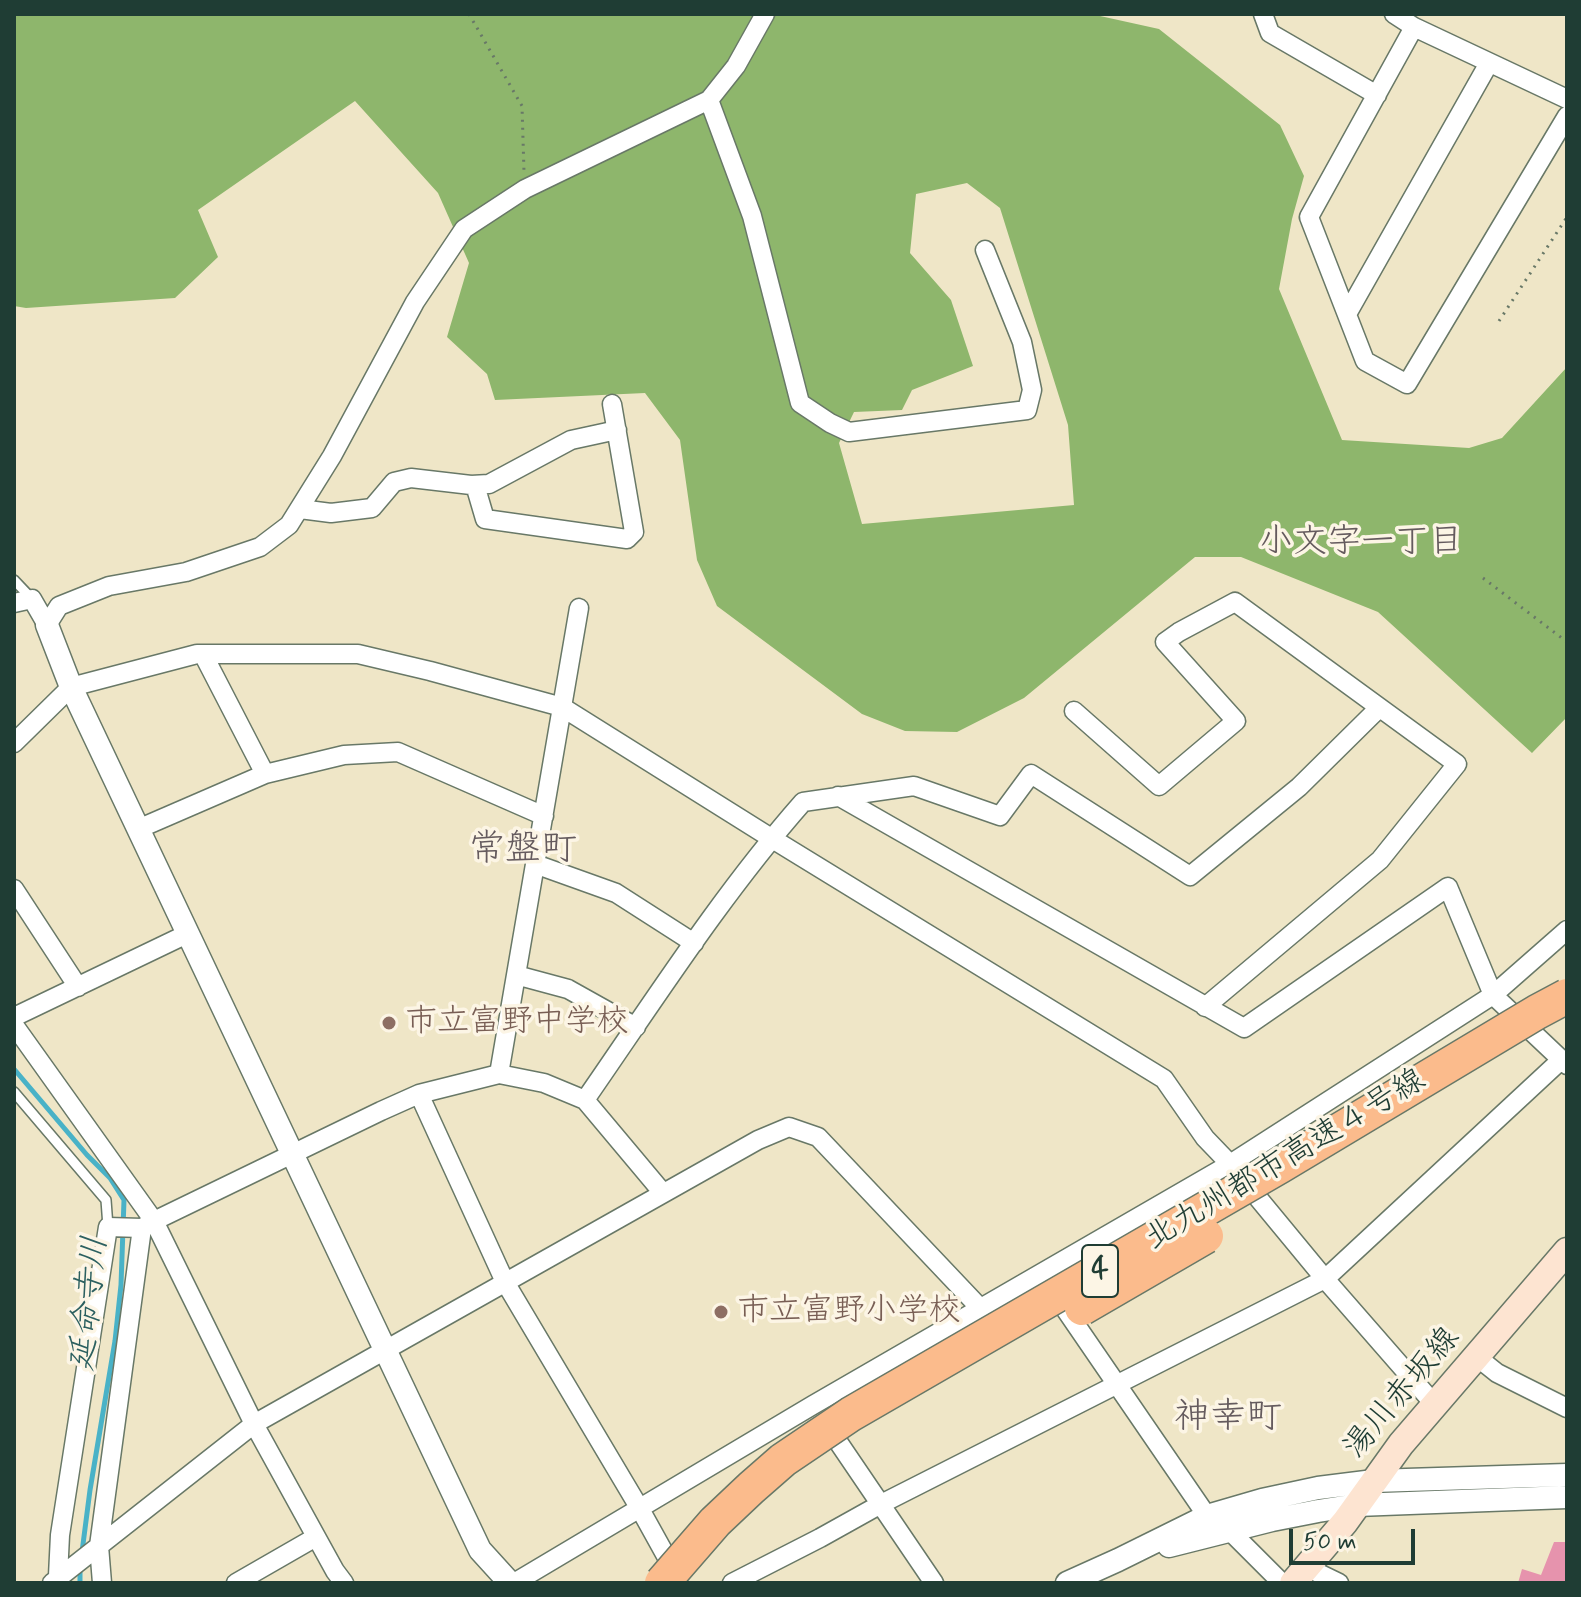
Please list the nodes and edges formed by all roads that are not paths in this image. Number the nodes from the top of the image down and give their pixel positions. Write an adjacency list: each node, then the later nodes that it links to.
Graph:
1 (765, 14): 8 (street)
2 (1263, 14): 6 (street)
3 (1394, 14): 4 (street)
4 (1414, 27): 5 (street); 6 (street)
5 (1489, 63): 7 (street); 11 (street)
6 (1377, 95): 11 (street)
7 (1567, 99)
8 (709, 100): 10 (street); 15 (street)
9 (1567, 116): 11 (street)
10 (985, 250)
11 (1347, 314)
12 (612, 404): 13 (street)
13 (617, 430): 14 (street); 14 (street)
14 (475, 485): 15 (street)
15 (300, 509): 19 (street)
16 (14, 580): 17 (lane)
17 (23, 601): 19 (street)
18 (579, 608): 22 (street)
19 (47, 625): 21 (street)
20 (203, 654): 21 (street); 22 (street); 26 (street)
21 (71, 687): 25 (street); 29 (street)
22 (562, 707): 28 (street); 30 (street)
23 (1379, 708): 24 (street); 27 (street); 40 (street)
24 (1074, 711)
25 (14, 743)
26 (265, 774): 28 (street); 29 (street)
27 (838, 796): 30 (street); 40 (street)
28 (544, 816): 31 (street)
29 (138, 829): 34 (street)
30 (771, 838): 35 (street); 51 (street)
31 (535, 864): 35 (street); 36 (street)
32 (14, 889): 37 (street)
33 (1567, 930): 38 (street)
34 (187, 934): 37 (street); 50 (street)
35 (694, 943): 44 (street)
36 (516, 975): 44 (street); 46 (street)
37 (78, 987): 41 (street)
38 (1493, 995): 40 (street); 45 (street); 51 (street)
39 (1567, 996): 84 (highway, 北九州都市高速４号線 / 4, bridge)
40 (1205, 1007)
41 (14, 1017)
42 (1567, 1020): 86 (highway, 北九州都市高速４号線 / 4, bridge)
43 (14, 1025): 53 (street)
44 (636, 1027): 49 (street)
45 (1564, 1063): 57 (street)
46 (499, 1074): 48 (street); 49 (street)
47 (14, 1092): 54 (lane)
48 (419, 1094): 50 (street); 58 (street)
49 (585, 1100): 52 (street)
50 (292, 1152): 53 (street); 60 (street)
51 (1230, 1164): 56 (street); 57 (street)
52 (663, 1193): 58 (street); 59 (street)
53 (148, 1224): 54 (street); 66 (street); 76 (street)
54 (108, 1227): 79 (street)
55 (1567, 1251): 61 (main road, 湯川赤坂線)
56 (1041, 1274): 59 (street); 62 (street)
57 (1325, 1279): 62 (street); 64 (street)
58 (505, 1282): 60 (street); 72 (street)
59 (981, 1309): 63 (street)
60 (385, 1349): 66 (street); 83 (street)
61 (1477, 1357): 64 (main road, 湯川赤坂線); 65 (street)
62 (1117, 1384): 70 (street); 73 (street)
63 (813, 1405): 70 (street); 72 (street)
64 (1435, 1405): 68 (main road, 湯川赤坂線)
65 (1567, 1408)
66 (254, 1424): 75 (street); 76 (street)
67 (1567, 1475): 68 (street)
68 (1374, 1481): 71 (main road, 湯川赤坂線); 73 (street)
69 (1567, 1497): 71 (street)
70 (881, 1504): 87 (street); 88 (street)
71 (1357, 1505): 74 (street); 78 (main road, 湯川赤坂線)
72 (640, 1509): 83 (street); 85 (street)
73 (1207, 1516): 77 (street)
74 (1229, 1530): 77 (street); 90 (street)
75 (316, 1537): 81 (street); 82 (street)
76 (99, 1546): 79 (street); 80 (street)
77 (1118, 1560): 89 (street)
78 (1300, 1576): 91 (street)
79 (57, 1581)
80 (102, 1583)
81 (236, 1583)
82 (344, 1583)
83 (512, 1583)
84 (662, 1583)
85 (681, 1583)
86 (688, 1583)
87 (732, 1583)
88 (934, 1583)
89 (1067, 1583)
90 (1282, 1583)
91 (1339, 1583)

